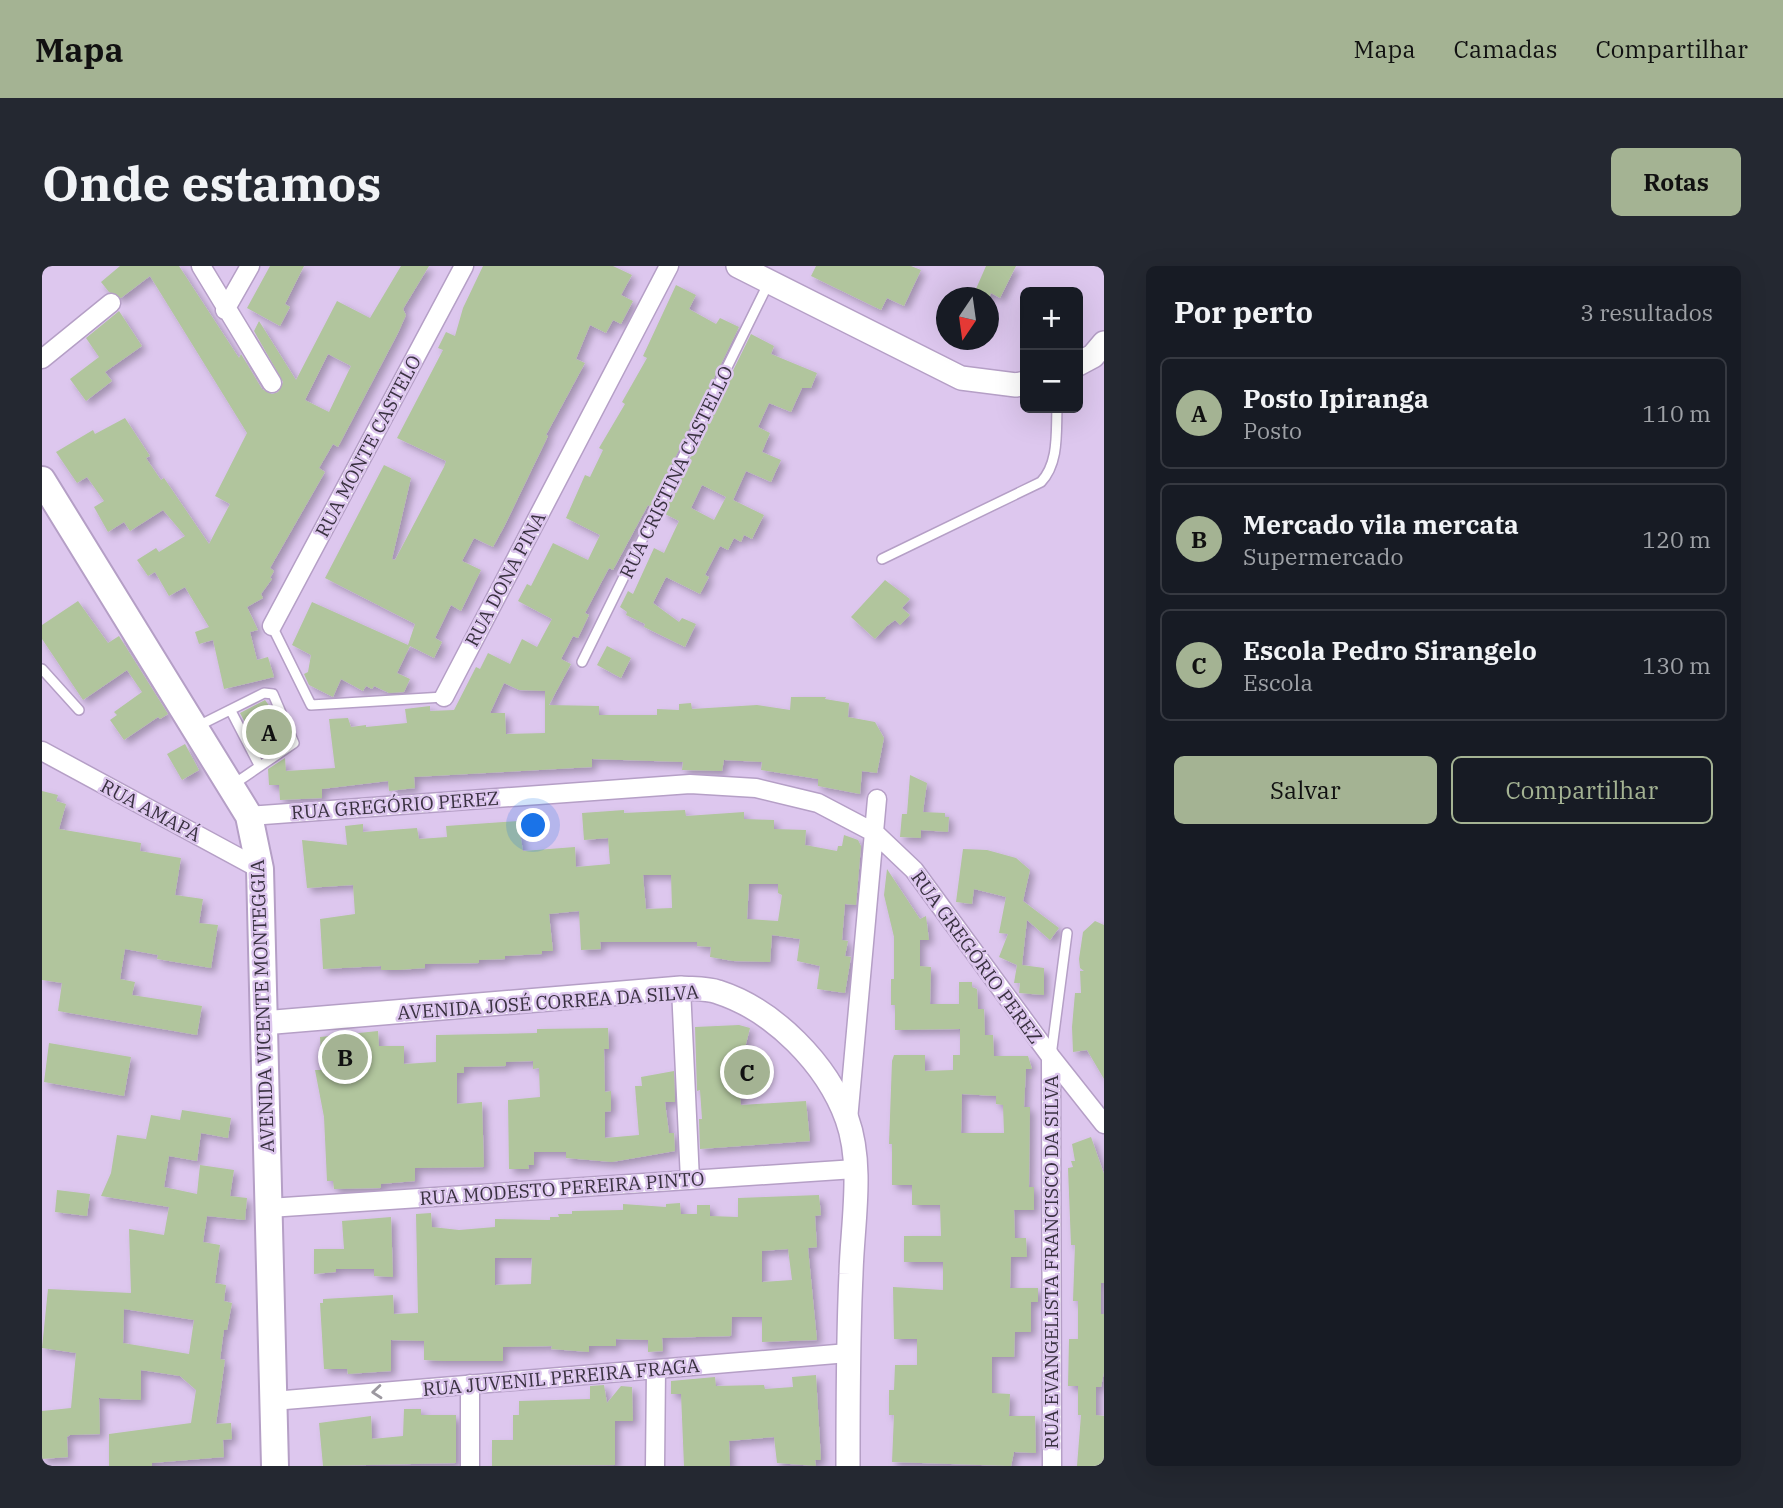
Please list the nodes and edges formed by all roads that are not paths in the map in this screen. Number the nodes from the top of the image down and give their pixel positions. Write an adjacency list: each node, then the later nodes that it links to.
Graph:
1 (201, 266): 8 (street)
2 (250, 266): 8 (street)
3 (464, 266): 17 (street, RUA MONTE CASTELO)
4 (668, 266): 20 (street, RUA DONA PINA)
5 (738, 266): 6 (street)
6 (769, 281): 13 (street); 18 (lane, RUA CRISTINA CASTELLO)
7 (111, 303): 10 (street)
8 (225, 310): 12 (street)
9 (1104, 343): 11 (street)
10 (42, 359)
11 (1083, 361)
12 (272, 383)
13 (1020, 384)
14 (1057, 413): 16 (lane)
15 (42, 480): 23 (main road, AVENIDA VICENTE MONTEGGIA)
16 (882, 559)
17 (272, 626): 20 (lane, RUA DONA PINA)
18 (582, 662)
19 (42, 669): 21 (lane)
20 (443, 697)
21 (79, 710)
22 (231, 711): 23 (lane); 25 (lane); 25 (lane)
23 (196, 726): 26 (main road, AVENIDA VICENTE MONTEGGIA)
24 (42, 751): 30 (street, RUA AMAPÁ)
25 (259, 765): 26 (lane)
26 (231, 785): 28 (main road, AVENIDA VICENTE MONTEGGIA)
27 (877, 799): 29 (street)
28 (249, 816): 29 (street, RUA GREGÓRIO PEREZ); 30 (main road, AVENIDA VICENTE MONTEGGIA)
29 (875, 833): 34 (street, RUA GREGÓRIO PEREZ); 35 (street)
30 (260, 869): 33 (main road, AVENIDA VICENTE MONTEGGIA)
31 (1067, 933): 34 (lane, RUA EVANGELISTA FRANCISCO DA SILVA)
32 (681, 988): 33 (street, AVENIDA JOSÉ CORREA DA SILVA); 35 (street, AVENIDA JOSÉ CORREA DA SILVA); 38 (street)
33 (263, 1023): 39 (main road, AVENIDA VICENTE MONTEGGIA)
34 (1051, 1058): 36 (street, RUA GREGÓRIO PEREZ); 48 (street, RUA EVANGELISTA FRANCISCO DA SILVA)
35 (848, 1121): 37 (street, AVENIDA JOSÉ CORREA DA SILVA)
36 (1104, 1124)
37 (855, 1169): 38 (street, RUA MODESTO PEREIRA PINTO); 40 (street, AVENIDA JOSÉ CORREA DA SILVA)
38 (690, 1180): 39 (street, RUA MODESTO PEREIRA PINTO)
39 (268, 1208): 43 (main road, AVENIDA VICENTE MONTEGGIA)
40 (848, 1353): 41 (street, RUA JUVENIL PEREIRA FRAGA); 47 (street, AVENIDA JOSÉ CORREA DA SILVA)
41 (656, 1369): 42 (street, RUA JUVENIL PEREIRA FRAGA); 46 (street)
42 (470, 1384): 43 (street, RUA JUVENIL PEREIRA FRAGA, one-way to 43); 45 (street)
43 (273, 1401): 44 (main road, AVENIDA VICENTE MONTEGGIA)
44 (274, 1464)
45 (470, 1466)
46 (655, 1466)
47 (848, 1466)
48 (1052, 1466)

